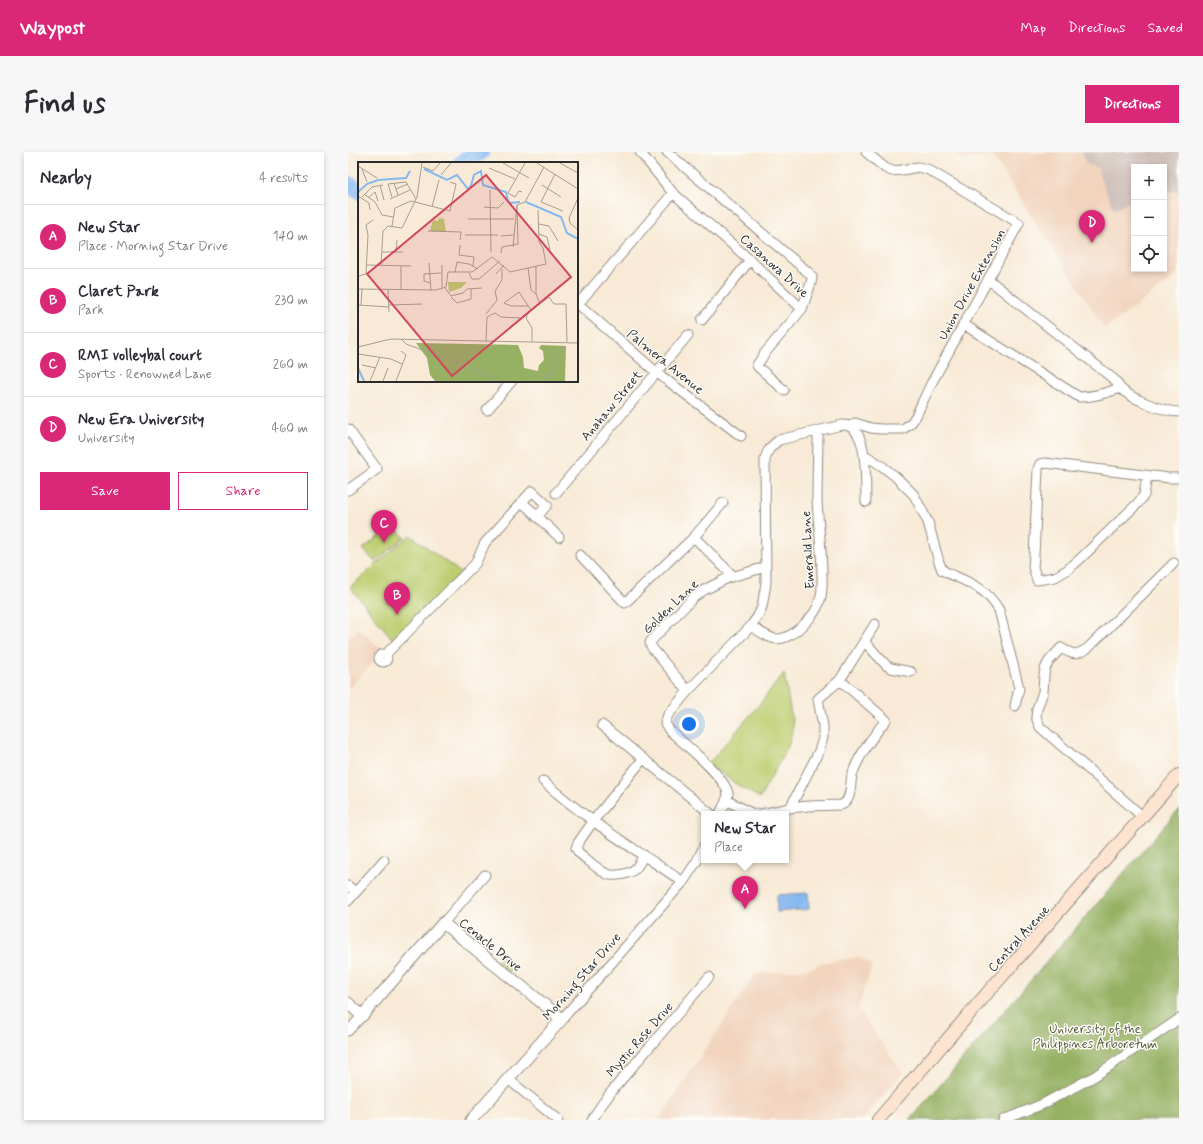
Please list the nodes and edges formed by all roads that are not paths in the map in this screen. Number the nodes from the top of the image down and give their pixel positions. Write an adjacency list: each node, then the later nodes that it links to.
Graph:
1 (640, 152): 4 (street, Casanova Drive)
2 (667, 152): 9 (street, Casanova Drive)
3 (866, 152): 6 (street, Union Drive Extension)
4 (673, 193): 5 (street, Casanova Drive); 7 (street)
5 (750, 260): 9 (street, Casanova Drive); 10 (street)
6 (988, 279): 11 (street, Union Drive Extension); 15 (street)
7 (578, 303)
8 (578, 305): 13 (street, Palmera Avenue)
9 (802, 309): 16 (street)
10 (702, 320)
11 (963, 324): 15 (street); 19 (street, Union Drive Extension)
12 (688, 335): 13 (street, Anahaw Street)
13 (656, 372): 22 (street, Palmera Avenue); 27 (street, Anahaw Street)
14 (511, 382): 17 (street)
15 (1120, 388): 18 (street)
16 (784, 390)
17 (488, 410)
18 (1179, 412)
19 (851, 426): 21 (street); 23 (street)
20 (348, 429): 26 (street)
21 (818, 431): 36 (street); 39 (street, Emerald Lane)
22 (741, 436)
23 (865, 455): 29 (street); 45 (street)
24 (1147, 476): 24 (street); 25 (street)
25 (1179, 478)
26 (348, 490)
27 (556, 493)
28 (522, 502): 31 (street); 31 (street); 41 (street)
29 (866, 502)
30 (723, 503): 33 (street)
31 (537, 517): 32 (street)
32 (559, 537)
33 (694, 537): 34 (street); 37 (street)
34 (580, 555)
35 (1174, 563): 56 (street)
36 (766, 567): 37 (street, Golden Lane); 39 (street)
37 (734, 576): 44 (street, Golden Lane)
38 (875, 624): 40 (street)
39 (751, 626): 44 (street)
40 (864, 641): 42 (street); 43 (street)
41 (386, 654)
42 (910, 672)
43 (840, 680): 51 (street); 51 (street)
44 (688, 691): 50 (street)
45 (1015, 706)
46 (602, 725): 52 (street)
47 (638, 764): 57 (street)
48 (1179, 775): 56 (main road, Central Avenue)
49 (543, 781): 57 (street)
50 (727, 798): 53 (street); 54 (street)
51 (790, 808): 55 (street)
52 (707, 811)
53 (721, 811)
54 (748, 811)
55 (776, 811)
56 (1143, 817): 77 (main road, Central Avenue)
57 (594, 820): 59 (street); 59 (street)
58 (701, 852): 62 (street, Morning Star Drive)
59 (644, 855): 62 (street)
60 (384, 860): 64 (street)
61 (485, 875): 66 (street)
62 (683, 882): 70 (street, Morning Star Drive)
63 (348, 886): 64 (street)
64 (356, 892): 65 (street)
65 (348, 901)
66 (443, 923): 69 (street, Cenacle Drive); 70 (street, Cenacle Drive)
67 (709, 977): 76 (street, Mystic Rose Drive)
68 (348, 1003): 69 (street)
69 (362, 1016): 72 (street, Cenacle Drive)
70 (562, 1019): 73 (street, Morning Star Drive)
71 (1179, 1019): 78 (street)
72 (348, 1031)
73 (508, 1079): 74 (street, Morning Star Drive); 75 (street)
74 (471, 1120)
75 (558, 1120)
76 (592, 1120)
77 (878, 1120)
78 (1003, 1120)

